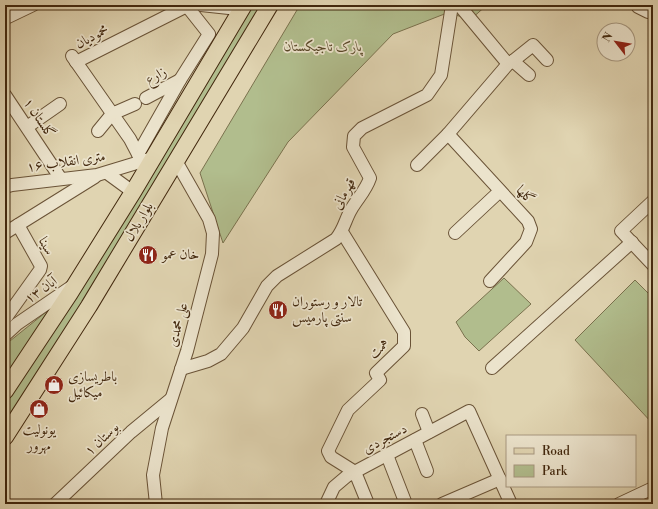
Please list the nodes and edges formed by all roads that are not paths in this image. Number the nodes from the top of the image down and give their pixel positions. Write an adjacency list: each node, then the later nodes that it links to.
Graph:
1 (33, 5): 10 (street)
2 (186, 5): 16 (street); 20 (street, محمودیان)
3 (201, 5): 8 (street)
4 (270, 5): 13 (main road, بلوار بلال)
5 (452, 5): 34 (street, قهرمانی)
6 (459, 5): 14 (street)
7 (637, 5): 9 (street)
8 (244, 6): 11 (main road, بلوار بلال)
9 (653, 10)
10 (8, 17)
11 (216, 52): 13 (main road); 24 (main road, بلوار بلال)
12 (548, 60): 14 (street)
13 (235, 63): 25 (main road, بلوار بلال)
14 (510, 63): 15 (street); 23 (street)
15 (529, 75)
16 (180, 80): 20 (street, زارع); 24 (street)
17 (5, 95): 19 (street, گلستان ۱)
18 (60, 104): 21 (street)
19 (9, 112): 21 (street, گلستان ۱)
20 (112, 114): 22 (street); 24 (street, محمودیان)
21 (27, 128): 28 (street, گلستان ۱)
22 (98, 131)
23 (448, 134): 26 (street); 30 (street, گلها)
24 (144, 158): 27 (street, ۱۶ متری انقلاب); 31 (main road, بلوار بلال)
25 (176, 161): 44 (street, علی محمدی); 49 (main road, بلوار بلال)
26 (417, 165)
27 (102, 174): 28 (street, ۱۶ متری انقلاب); 31 (street); 33 (street)
28 (61, 178): 29 (street, ۱۶ متری انقلاب)
29 (5, 187)
30 (500, 191): 35 (street); 39 (street, گلها)
31 (133, 192): 40 (main road, بلوار بلال)
32 (653, 201): 37 (street)
33 (18, 225): 36 (street); 41 (street, سینا)
34 (342, 232): 44 (street, قهرمانی); 53 (street, همت)
35 (454, 233)
36 (5, 234)
37 (632, 242): 38 (street); 43 (street)
38 (653, 265)
39 (490, 281)
40 (76, 284): 42 (street, ۱۳ آبان); 45 (main road, بلوار بلال)
41 (5, 319)
42 (5, 335)
43 (492, 368)
44 (181, 369): 46 (street, علی محمدی)
45 (5, 391)
46 (171, 399): 56 (street, بوستان ۱); 57 (street, علی محمدی)
47 (422, 414): 48 (street)
48 (429, 432): 50 (street, دستجردی); 54 (street, دستجردی)
49 (5, 437)
50 (415, 440): 51 (street, دستجردی); 52 (street)
51 (387, 455): 53 (street, دستجردی); 60 (street)
52 (427, 471)
53 (356, 472): 58 (street, دستجردی); 59 (street)
54 (500, 479): 61 (street); 62 (street)
55 (653, 488): 63 (street)
56 (55, 504)
57 (156, 504)
58 (326, 504)
59 (368, 504)
60 (406, 504)
61 (442, 504)
62 (512, 504)
63 (619, 504)

